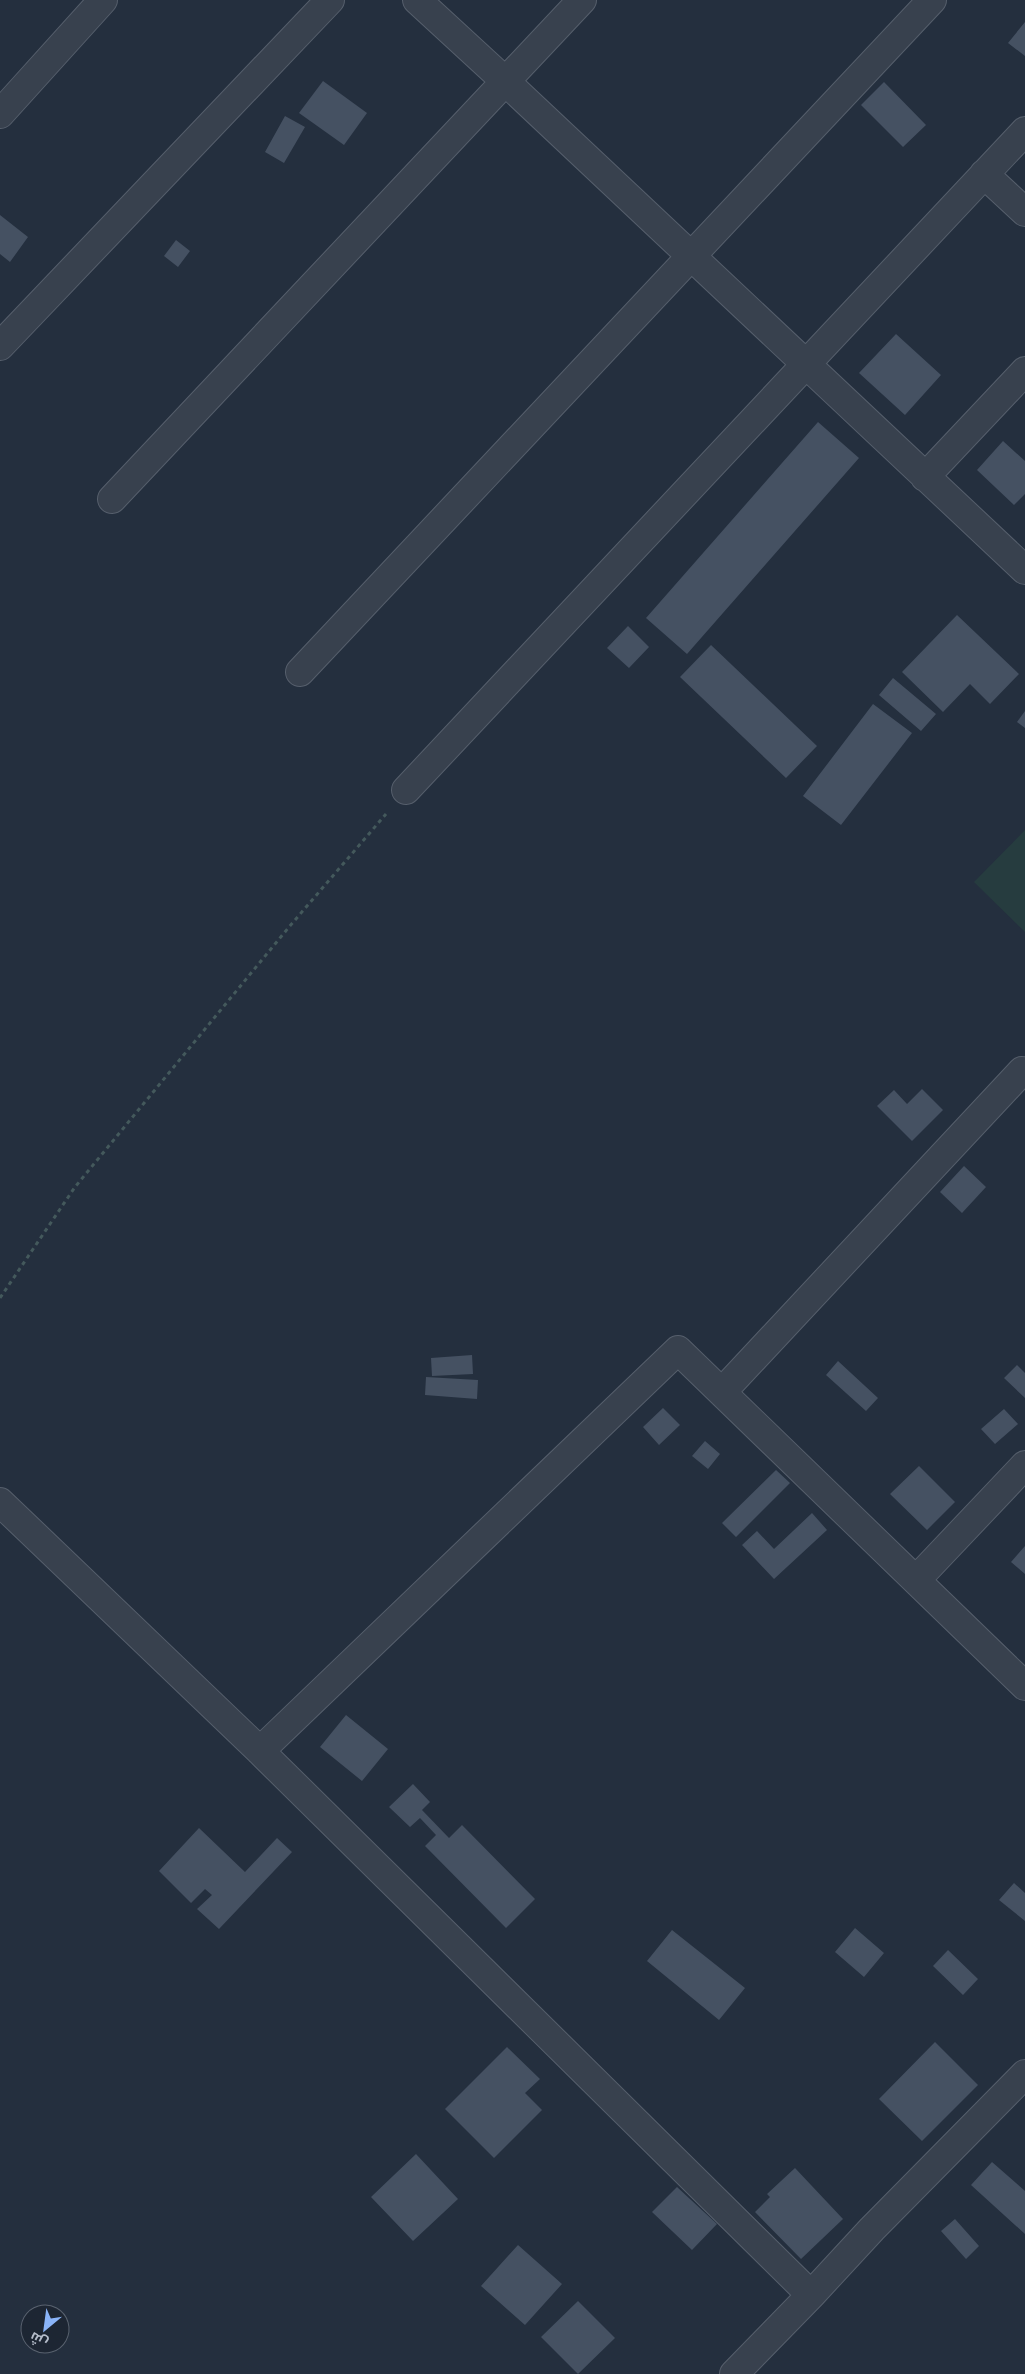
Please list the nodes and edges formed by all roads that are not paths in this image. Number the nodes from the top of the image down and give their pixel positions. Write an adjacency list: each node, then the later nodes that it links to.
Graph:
1 (103, 0): 7 (street)
2 (330, 0): 12 (street)
3 (417, 0): 6 (street)
4 (582, 0): 6 (street)
5 (932, 0): 11 (street)
6 (505, 81): 11 (street); 16 (street)
7 (0, 114)
8 (1025, 131): 9 (street)
9 (984, 174): 10 (street); 13 (street)
10 (1025, 212)
11 (690, 256): 13 (street); 18 (street)
12 (0, 346)
13 (805, 365): 15 (street); 19 (street)
14 (1025, 370): 15 (street)
15 (925, 477): 17 (street)
16 (112, 499)
17 (1025, 570)
18 (300, 672)
19 (406, 790)
20 (1025, 1074): 21 (street)
21 (722, 1392): 24 (street); 26 (street)
22 (1025, 1465): 24 (street)
23 (0, 1502): 26 (street)
24 (916, 1580): 25 (street)
25 (1025, 1686)
26 (260, 1751): 28 (street)
27 (1025, 2074): 28 (street)
28 (812, 2295): 29 (street)
29 (734, 2374)

